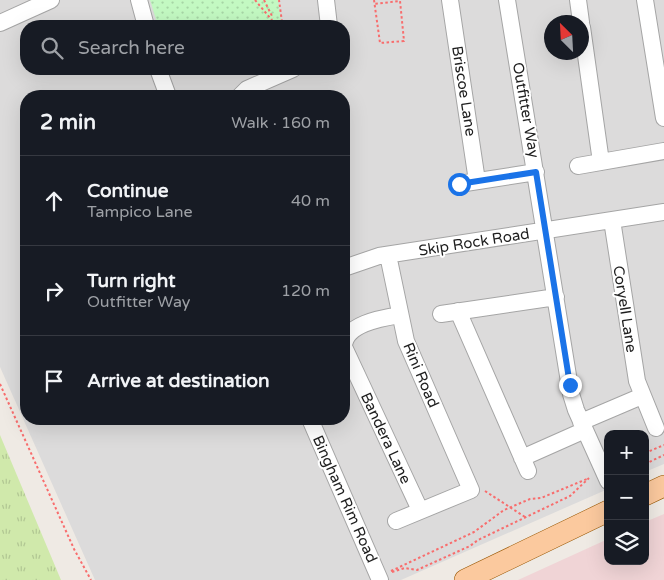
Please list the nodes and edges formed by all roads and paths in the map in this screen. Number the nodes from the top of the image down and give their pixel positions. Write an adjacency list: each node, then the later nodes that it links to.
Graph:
1 (51, 0): 13 (street)
2 (139, 0): 16 (street)
3 (255, 0): 17 (path)
4 (264, 0): 18 (path)
5 (279, 0): 19 (path)
6 (326, 0): 20 (street)
7 (374, 0): 14 (path)
8 (450, 0): 33 (street, Briscoe Lane)
9 (507, 0): 32 (street, Outfitter Way)
10 (578, 0): 15 (street)
11 (645, 0): 22 (street)
12 (392, 1): 14 (path); 14 (path)
13 (32, 4): 21 (street)
14 (374, 4)
15 (580, 15)
16 (144, 20)
17 (273, 20)
18 (274, 20)
19 (282, 20)
20 (328, 20)
21 (0, 23)
22 (659, 48): 28 (street)
23 (587, 60): 30 (street)
24 (160, 75): 26 (street)
25 (279, 75): 27 (street)
26 (166, 90)
27 (246, 90)
28 (664, 118)
29 (664, 151): 30 (street)
30 (601, 162): 31 (street)
31 (578, 166)
32 (536, 172): 33 (street); 37 (street, Outfitter Way)
33 (477, 181): 34 (street)
34 (459, 184)
35 (664, 212): 36 (street, Skip Rock Road)
36 (612, 220): 37 (street, Skip Rock Road); 47 (street, Coryell Lane)
37 (545, 231): 38 (street, Skip Rock Road); 40 (street, Outfitter Way)
38 (388, 255): 39 (street, Skip Rock Road); 42 (street, Rini Road)
39 (350, 266)
40 (556, 297): 41 (street); 49 (street, Outfitter Way)
41 (458, 312): 43 (street); 49 (street)
42 (400, 314): 44 (street, Bandera Lane); 57 (street, Rini Road)
43 (441, 314)
44 (350, 332)
45 (350, 360): 60 (street, Bandera Lane)
46 (0, 384): 65 (path)
47 (642, 396): 49 (street); 50 (street, Coryell Lane)
48 (313, 425): 64 (street, Bingham Rim Road)
49 (583, 426): 55 (street, Outfitter Way)
50 (656, 428)
51 (664, 445): 52 (path)
52 (649, 451)
53 (664, 455): 54 (path)
54 (649, 462)
55 (605, 475)
56 (664, 486): 58 (main road)
57 (477, 490): 59 (path); 60 (street)
58 (649, 493)
59 (510, 508): 62 (path); 62 (path); 64 (path)
60 (420, 510): 63 (street)
61 (604, 513): 66 (main road)
62 (525, 517): 64 (path)
63 (396, 521)
64 (385, 576)
65 (91, 580)
66 (465, 580)

